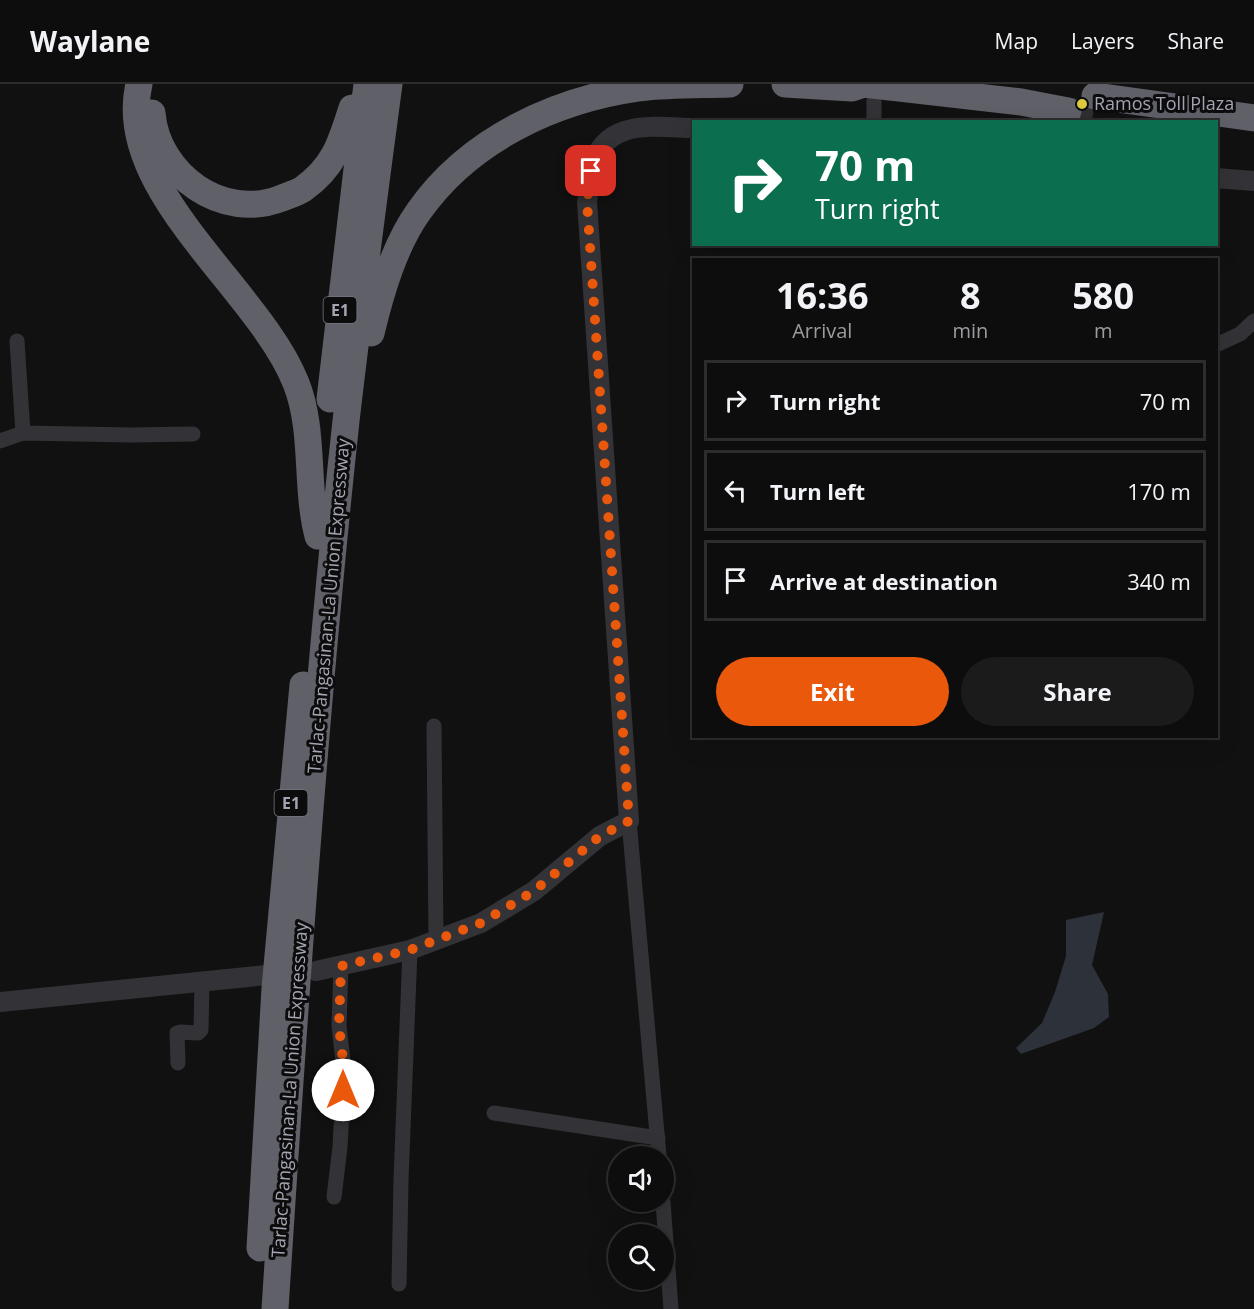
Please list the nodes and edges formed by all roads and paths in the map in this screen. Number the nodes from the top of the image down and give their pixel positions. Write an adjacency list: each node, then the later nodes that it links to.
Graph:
1 (139, 84): 26 (highway)
2 (153, 84): 3 (highway)
3 (359, 84)
4 (367, 84): 26 (highway, Tarlac-Pangasinan-La Union Expressway / E1)
5 (389, 84): 22 (highway, Tarlac-Pangasinan-La Union Expressway / E1)
6 (730, 84): 22 (highway)
7 (785, 84): 9 (highway)
8 (996, 84): 10 (highway)
9 (867, 90): 10 (highway); 12 (street)
10 (1082, 104): 11 (highway); 13 (highway)
11 (1254, 118)
12 (874, 120)
13 (1138, 120)
14 (692, 128): 28 (street)
15 (1218, 129): 16 (highway)
16 (1254, 134)
17 (1218, 178): 18 (street)
18 (1254, 181)
19 (1254, 321): 21 (street)
20 (17, 341): 23 (street)
21 (1218, 344)
22 (346, 423): 44 (highway, Tarlac-Pangasinan-La Union Expressway / E1)
23 (22, 433): 24 (street); 25 (street)
24 (193, 434)
25 (0, 441)
26 (318, 536): 43 (highway, Tarlac-Pangasinan-La Union Expressway / E1)
27 (434, 726): 29 (street)
28 (629, 821): 29 (street); 38 (street)
29 (436, 939): 30 (street)
30 (410, 950): 31 (street); 42 (street)
31 (341, 966): 32 (street); 40 (street)
32 (316, 971)
33 (267, 975): 34 (street)
34 (202, 981): 35 (street); 36 (street)
35 (0, 1002)
36 (178, 1064)
37 (494, 1113): 38 (street)
38 (658, 1138): 39 (street)
39 (658, 1146)
40 (334, 1197)
41 (664, 1212): 45 (street)
42 (399, 1284)
43 (256, 1309)
44 (275, 1309)
45 (671, 1309)

